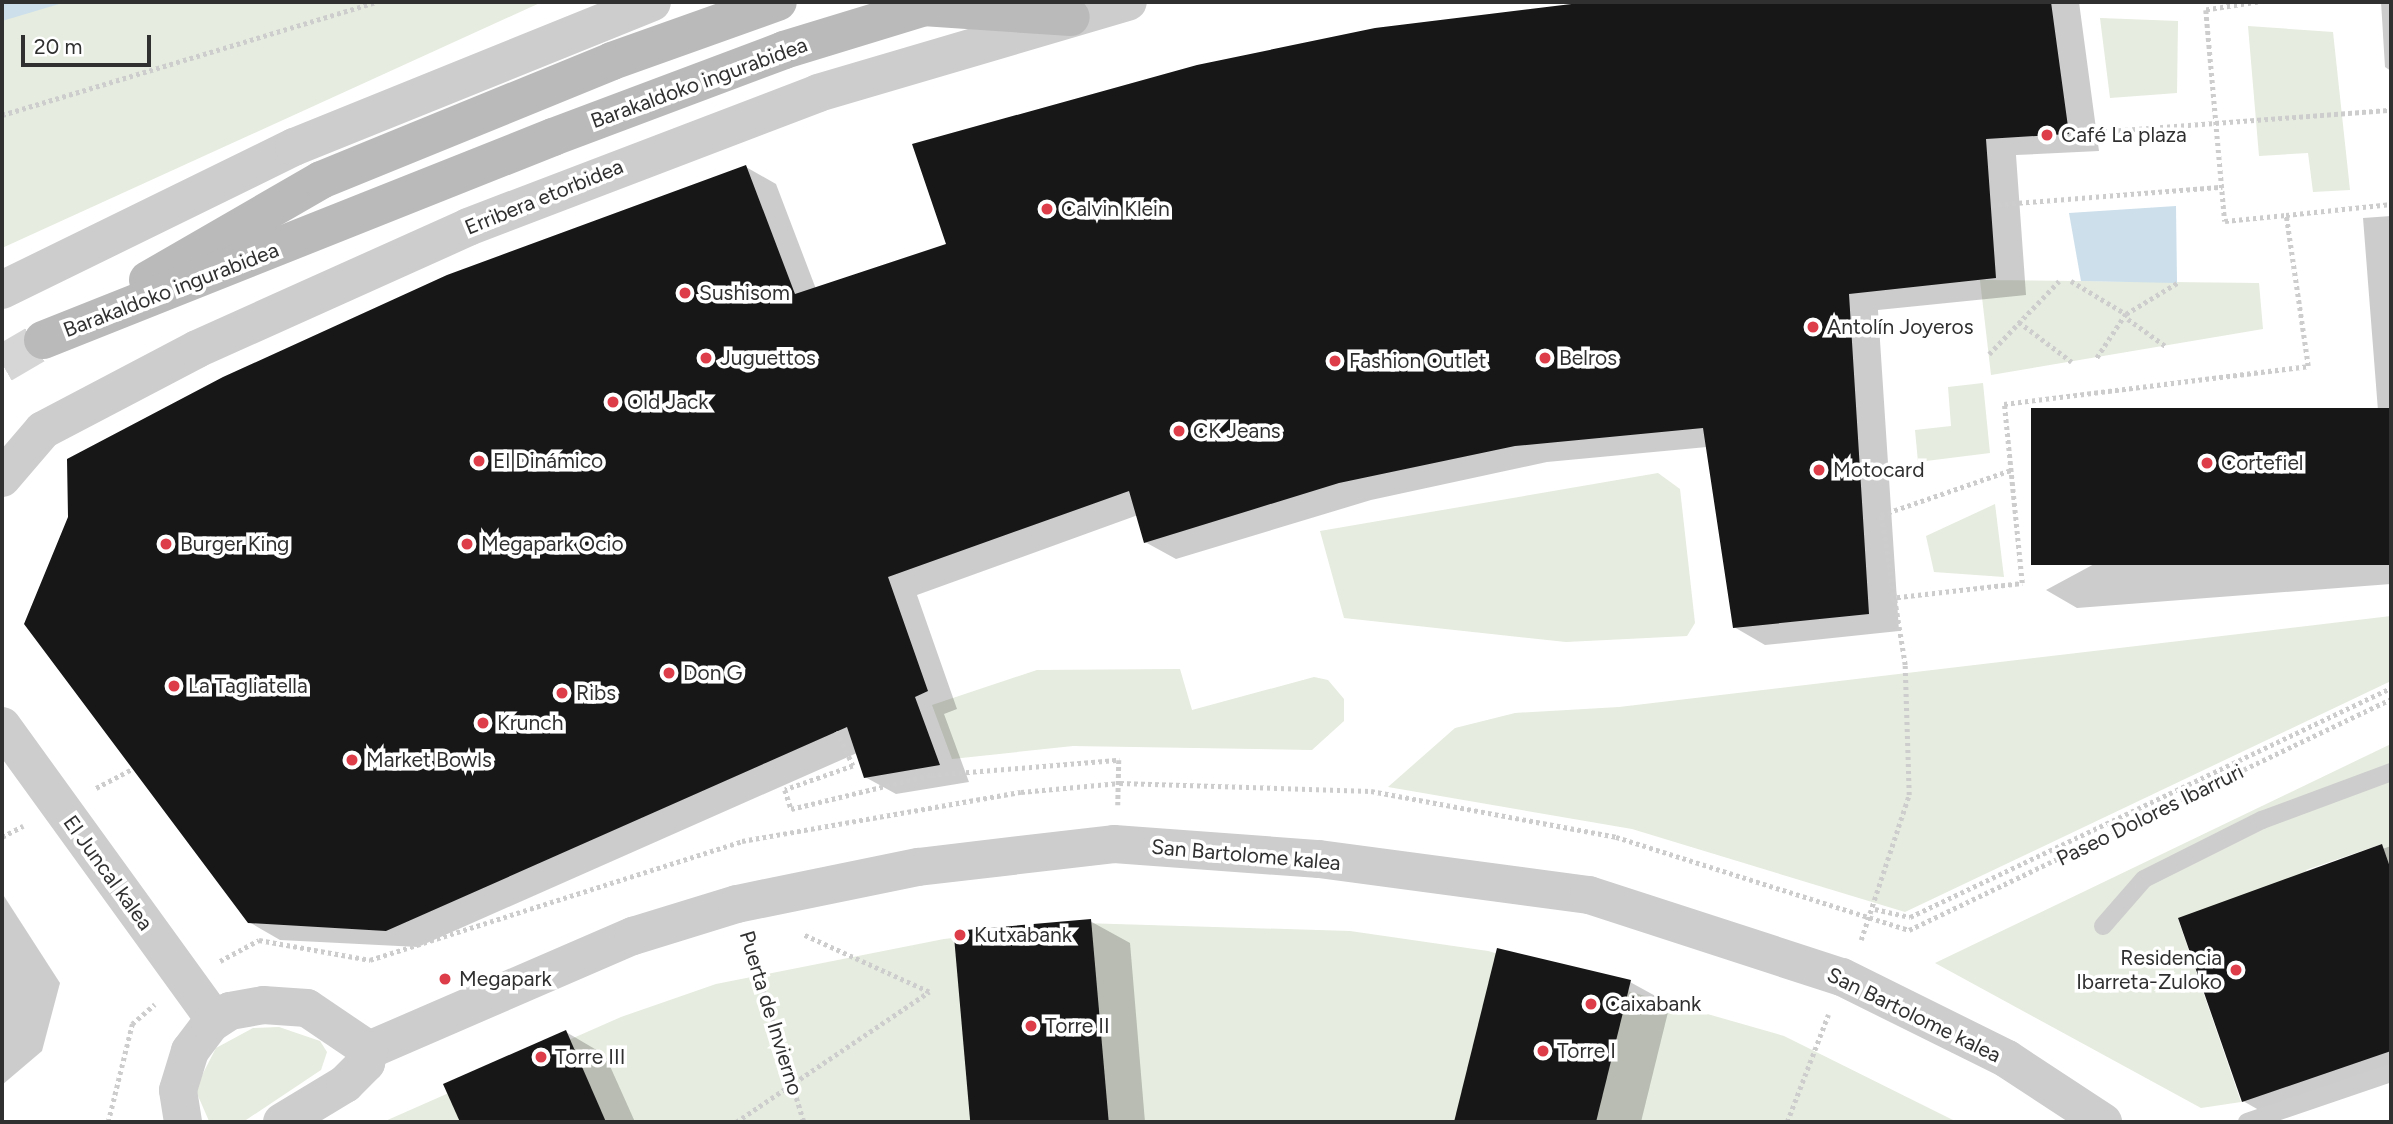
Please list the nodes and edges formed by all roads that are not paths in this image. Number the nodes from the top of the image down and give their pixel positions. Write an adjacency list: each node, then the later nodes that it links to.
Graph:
1 (652, 2): 6 (street)
2 (778, 2): 4 (main road, Barakaldoko ingurabidea)
3 (1128, 2): 5 (street, Erribera etorbidea)
4 (932, 4): 5 (main road)
5 (1071, 17): 7 (street, Erribera etorbidea)
6 (2, 290)
7 (2, 478)
8 (2, 726): 11 (street, El Juncal kalea)
9 (2391, 772): 10 (lane)
10 (2103, 926)
11 (215, 1020): 12 (street); 14 (street)
12 (369, 1050): 15 (street); 16 (street, San Bartolome kalea)
13 (2391, 1073): 17 (lane)
14 (183, 1122)
15 (282, 1122)
16 (2103, 1122)
17 (2247, 1122)

